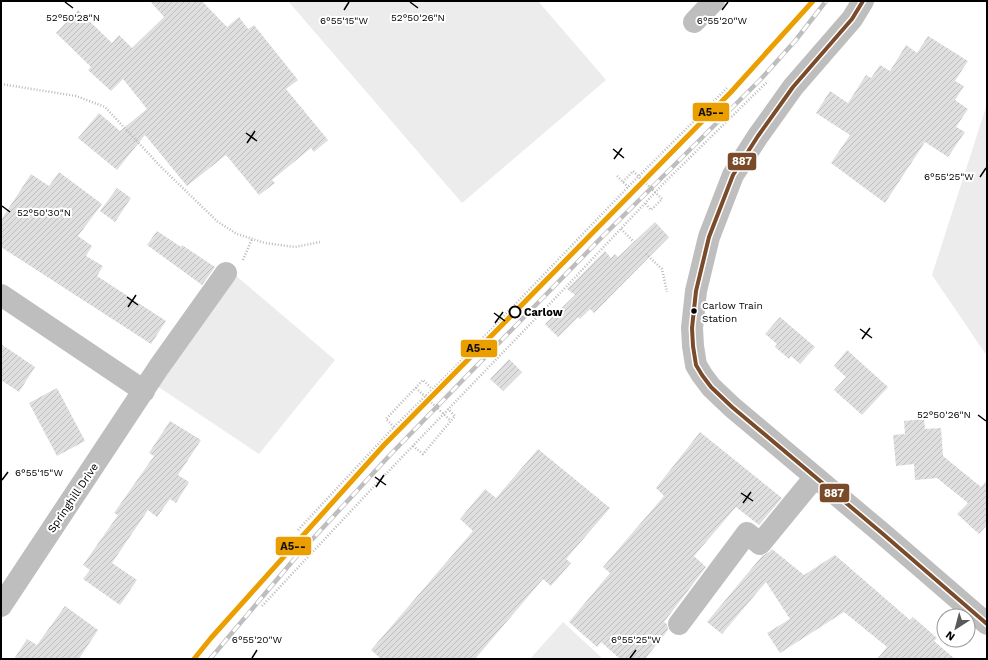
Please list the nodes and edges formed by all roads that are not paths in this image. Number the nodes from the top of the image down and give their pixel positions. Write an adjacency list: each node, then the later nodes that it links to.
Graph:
1 (714, 1): 3 (street)
2 (863, 1): 7 (street)
3 (694, 22)
4 (226, 272): 6 (street, Springhill Drive)
5 (1, 295): 6 (street)
6 (144, 391): 8 (street, Springhill Drive)
7 (815, 477): 9 (street); 10 (street)
8 (1, 606)
9 (679, 624)
10 (987, 624)

